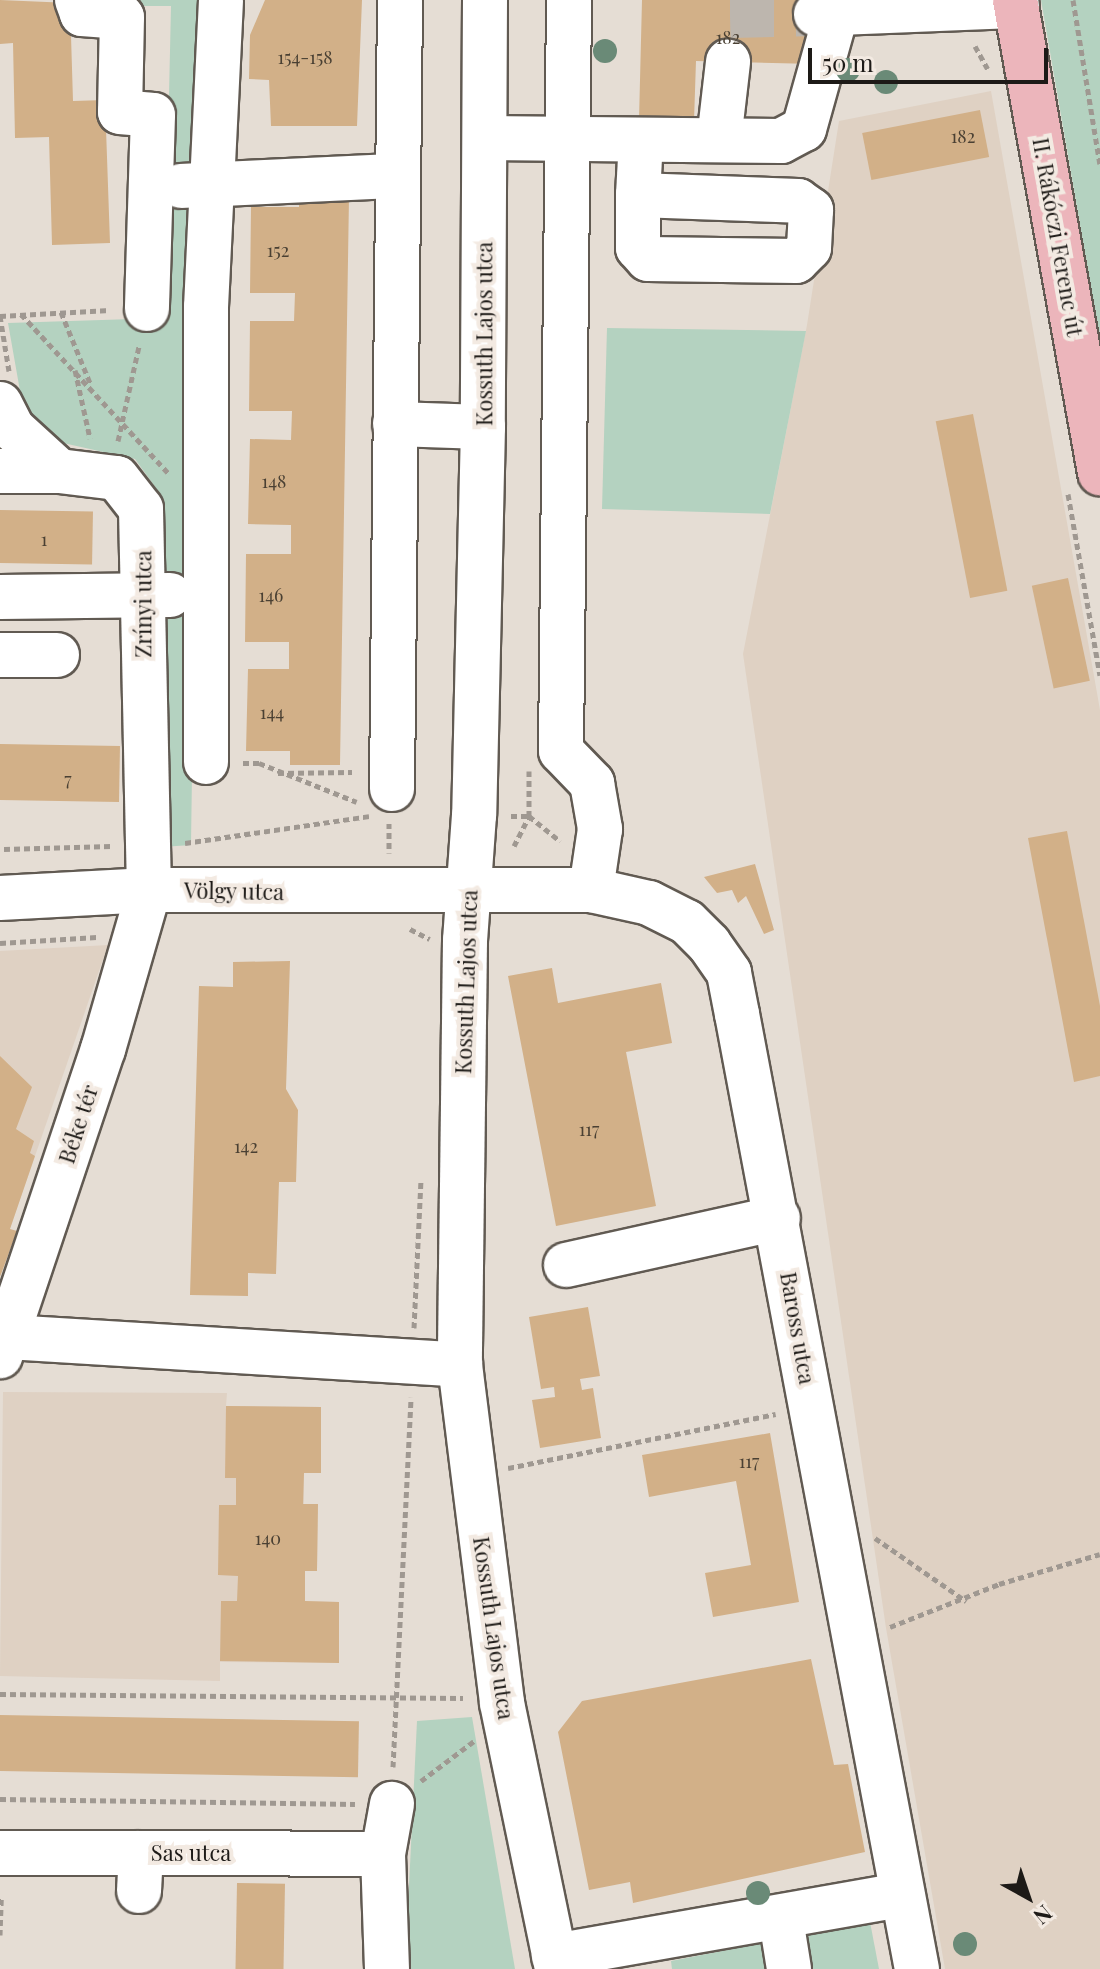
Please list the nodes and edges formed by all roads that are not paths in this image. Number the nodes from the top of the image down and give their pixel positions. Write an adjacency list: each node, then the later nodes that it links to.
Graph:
1 (77, 0): 14 (street)
2 (221, 0): 15 (street)
3 (400, 0): 13 (street)
4 (485, 0): 9 (street, Kossuth Lajos utca)
5 (569, 0): 10 (street)
6 (1016, 3): 7 (street); 23 (main road, II. Rákóczi Ferenc út)
7 (831, 9): 12 (street)
8 (728, 62): 12 (street)
9 (485, 138): 10 (street); 20 (street, Kossuth Lajos utca)
10 (570, 139): 11 (street); 32 (street)
11 (641, 140): 12 (street); 16 (street)
12 (719, 140)
13 (397, 176): 15 (street); 19 (street)
14 (151, 186): 15 (street); 17 (street)
15 (211, 186): 25 (street)
16 (638, 195): 16 (street)
17 (147, 309)
18 (5, 391): 22 (street)
19 (395, 424): 20 (street); 30 (street)
20 (483, 427): 33 (street, Kossuth Lajos utca)
21 (0, 471): 22 (street)
22 (59, 471): 24 (street, Zrínyi utca)
23 (1100, 473)
24 (142, 595): 25 (street); 26 (street); 31 (street, Zrínyi utca)
25 (205, 596): 29 (street)
26 (0, 597)
27 (0, 655): 28 (street)
28 (57, 655)
29 (206, 762)
30 (375, 802)
31 (149, 890): 33 (street, Völgy utca); 34 (street, Völgy utca); 37 (street, Béke tér)
32 (591, 890): 33 (street, Baross utca); 35 (street, Baross utca)
33 (468, 894): 38 (street, Kossuth Lajos utca)
34 (0, 898)
35 (778, 1218): 36 (street); 42 (street, Baross utca)
36 (566, 1265)
37 (4, 1346): 38 (street)
38 (460, 1365): 45 (street, Kossuth Lajos utca)
39 (392, 1804): 41 (street)
40 (0, 1853): 41 (street, Sas utca)
41 (383, 1854): 46 (street)
42 (901, 1895): 43 (street, Kossuth Lajos utca); 49 (street, Baross utca)
43 (781, 1919): 44 (street, Kossuth Lajos utca); 47 (street)
44 (628, 1956): 45 (street, Kossuth Lajos utca)
45 (556, 1963)
46 (387, 1969)
47 (789, 1969): 48 (street)
48 (826, 1969)
49 (917, 1969)

